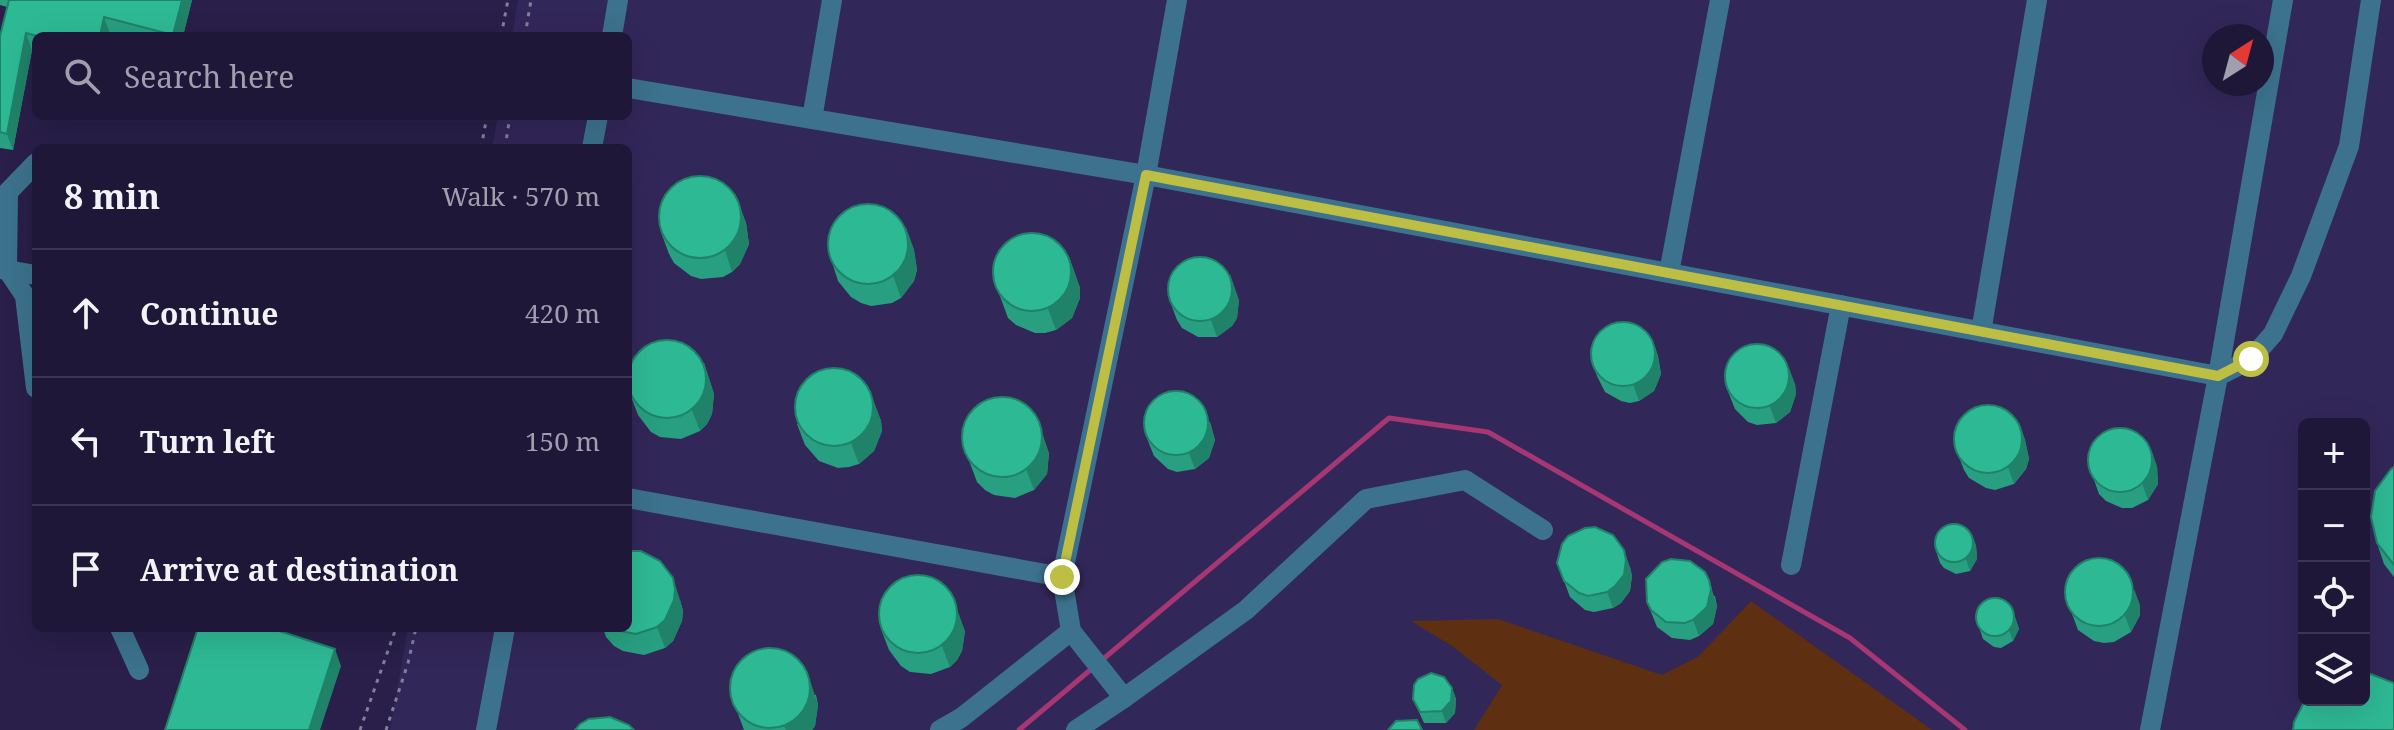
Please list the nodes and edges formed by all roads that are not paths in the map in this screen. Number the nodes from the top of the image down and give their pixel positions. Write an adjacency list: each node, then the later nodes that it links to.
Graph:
1 (618, 0): 8 (lane)
2 (832, 0): 10 (lane)
3 (1177, 0): 14 (lane)
4 (1720, 0): 16 (lane)
5 (2037, 0): 19 (lane)
6 (2283, 0): 21 (lane)
7 (2371, 0): 21 (lane)
8 (613, 32)
9 (632, 89): 10 (lane)
10 (812, 119): 14 (lane)
11 (597, 120): 12 (lane)
12 (593, 144)
13 (32, 167): 15 (lane)
14 (1146, 175): 16 (lane); 25 (lane)
15 (3, 269): 17 (lane); 20 (lane)
16 (1669, 273): 18 (lane)
17 (32, 274)
18 (1841, 305): 19 (lane); 24 (lane)
19 (1981, 332): 21 (lane)
20 (32, 355)
21 (2218, 376): 34 (lane)
22 (632, 499): 25 (lane)
23 (1543, 530): 30 (lane)
24 (1791, 565)
25 (1062, 577): 26 (lane)
26 (1071, 631): 30 (lane); 32 (lane)
27 (122, 632): 29 (lane)
28 (504, 632): 31 (lane)
29 (139, 670)
30 (1124, 698): 33 (lane)
31 (486, 730)
32 (940, 730)
33 (1076, 730)
34 (2150, 730)

